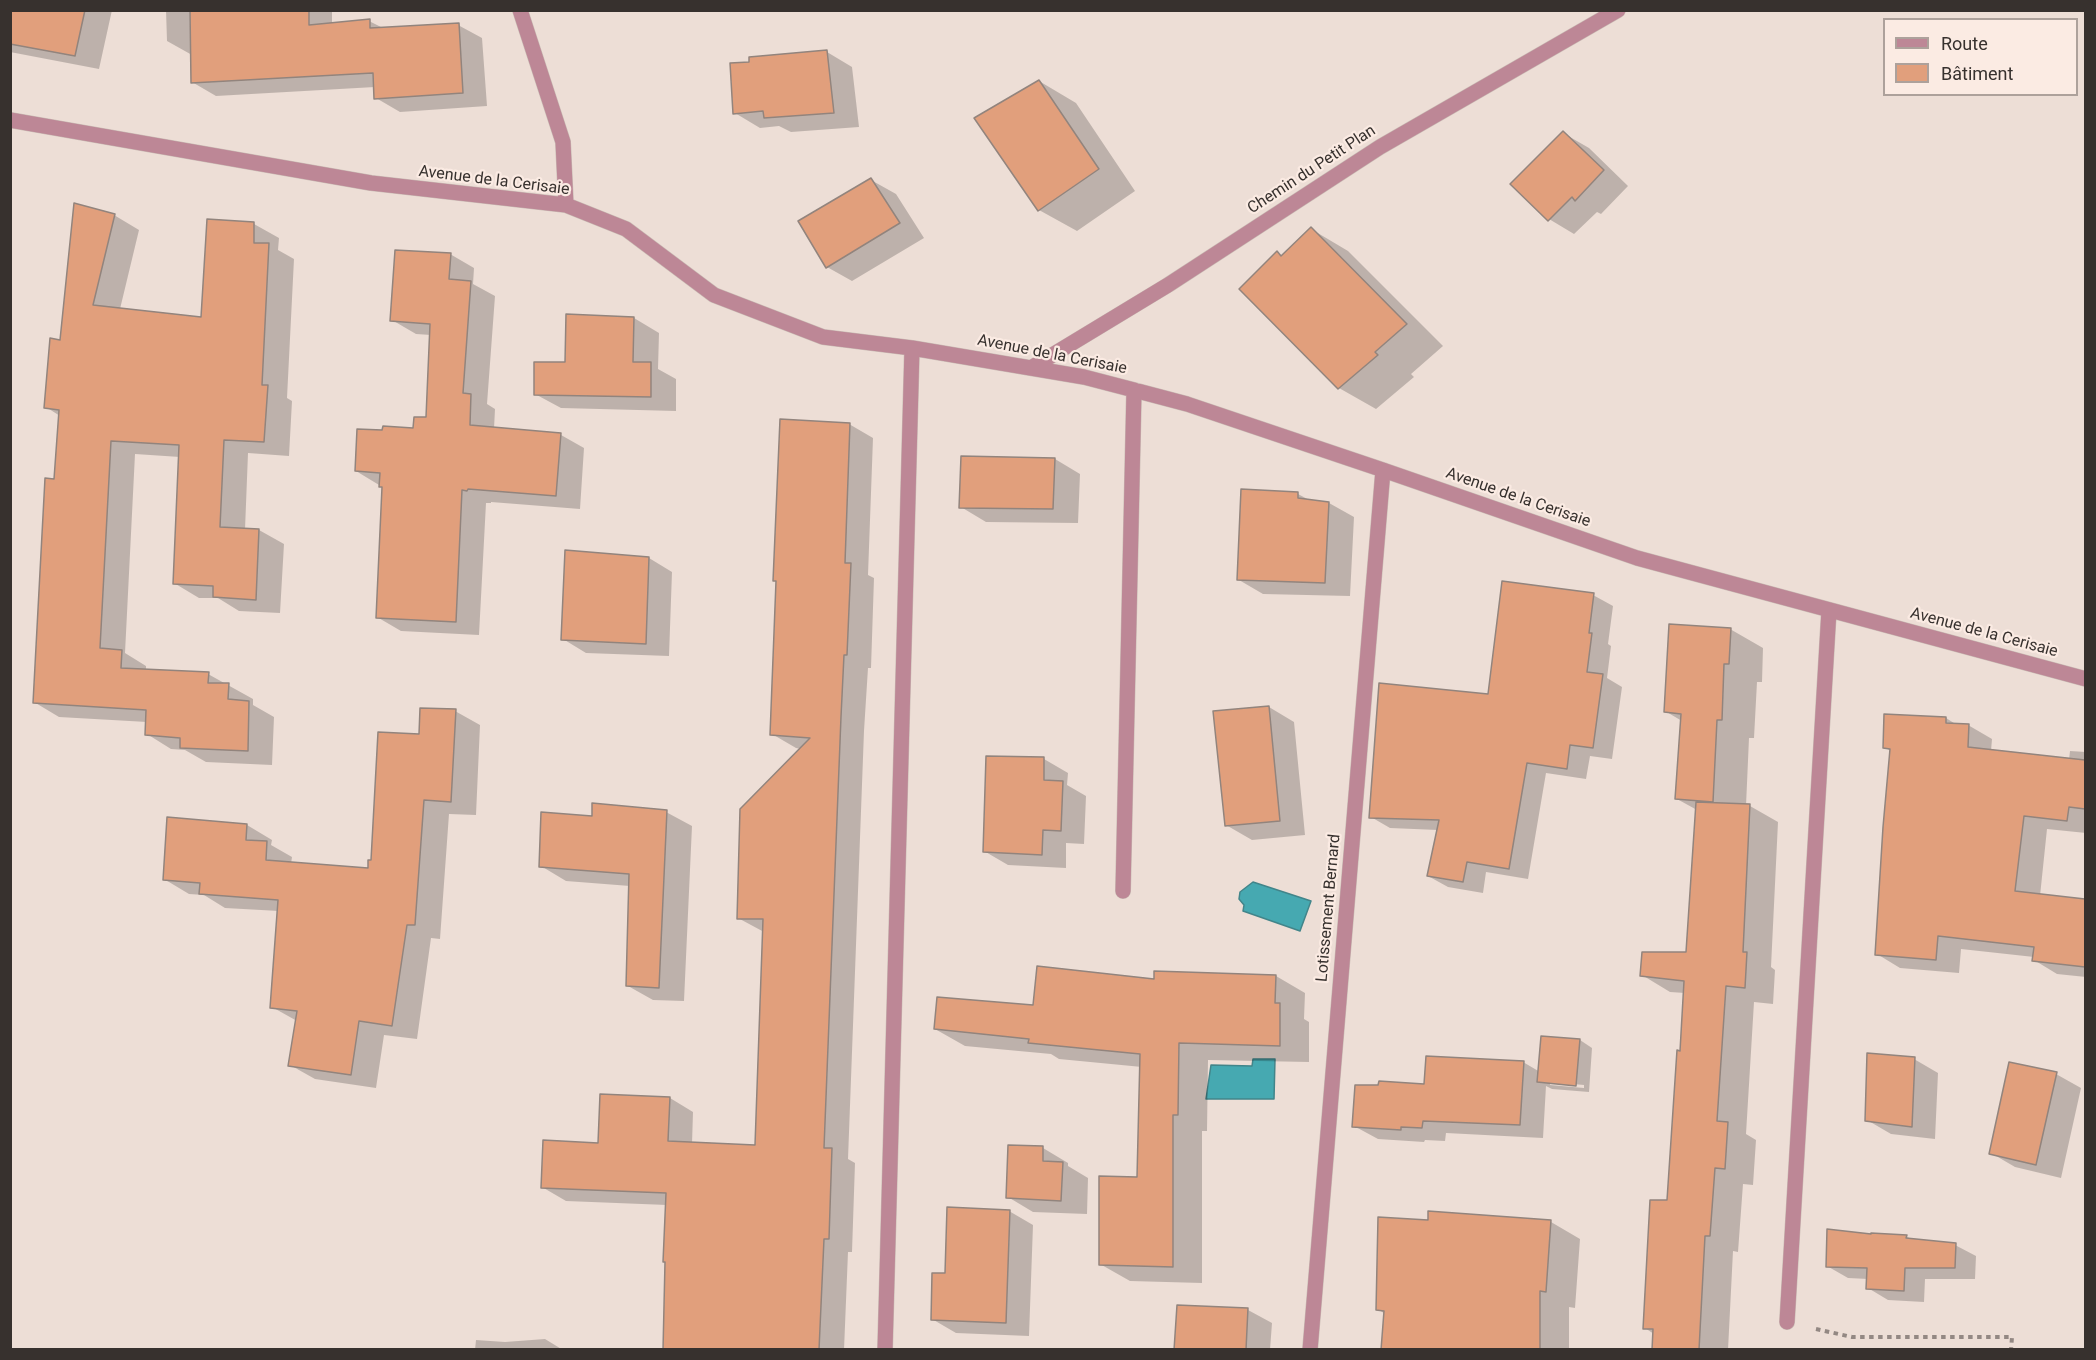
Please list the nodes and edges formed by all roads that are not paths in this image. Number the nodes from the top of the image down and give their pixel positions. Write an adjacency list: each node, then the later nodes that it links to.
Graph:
1 (520, 10): 4 (street)
2 (1618, 10): 6 (street, Chemin du Petit Plan)
3 (10, 120): 4 (street, Avenue de la Cerisaie)
4 (566, 205): 5 (street, Avenue de la Cerisaie)
5 (912, 348): 6 (street, Avenue de la Cerisaie); 13 (street)
6 (1031, 369): 7 (street, Avenue de la Cerisaie)
7 (1134, 390): 8 (street, Avenue de la Cerisaie); 11 (street)
8 (1383, 470): 9 (street, Avenue de la Cerisaie); 14 (street, Lotissement Bernard)
9 (1830, 610): 10 (street, Avenue de la Cerisaie); 12 (street)
10 (2085, 679)
11 (1123, 891)
12 (1787, 1322)
13 (885, 1350)
14 (1310, 1350)

